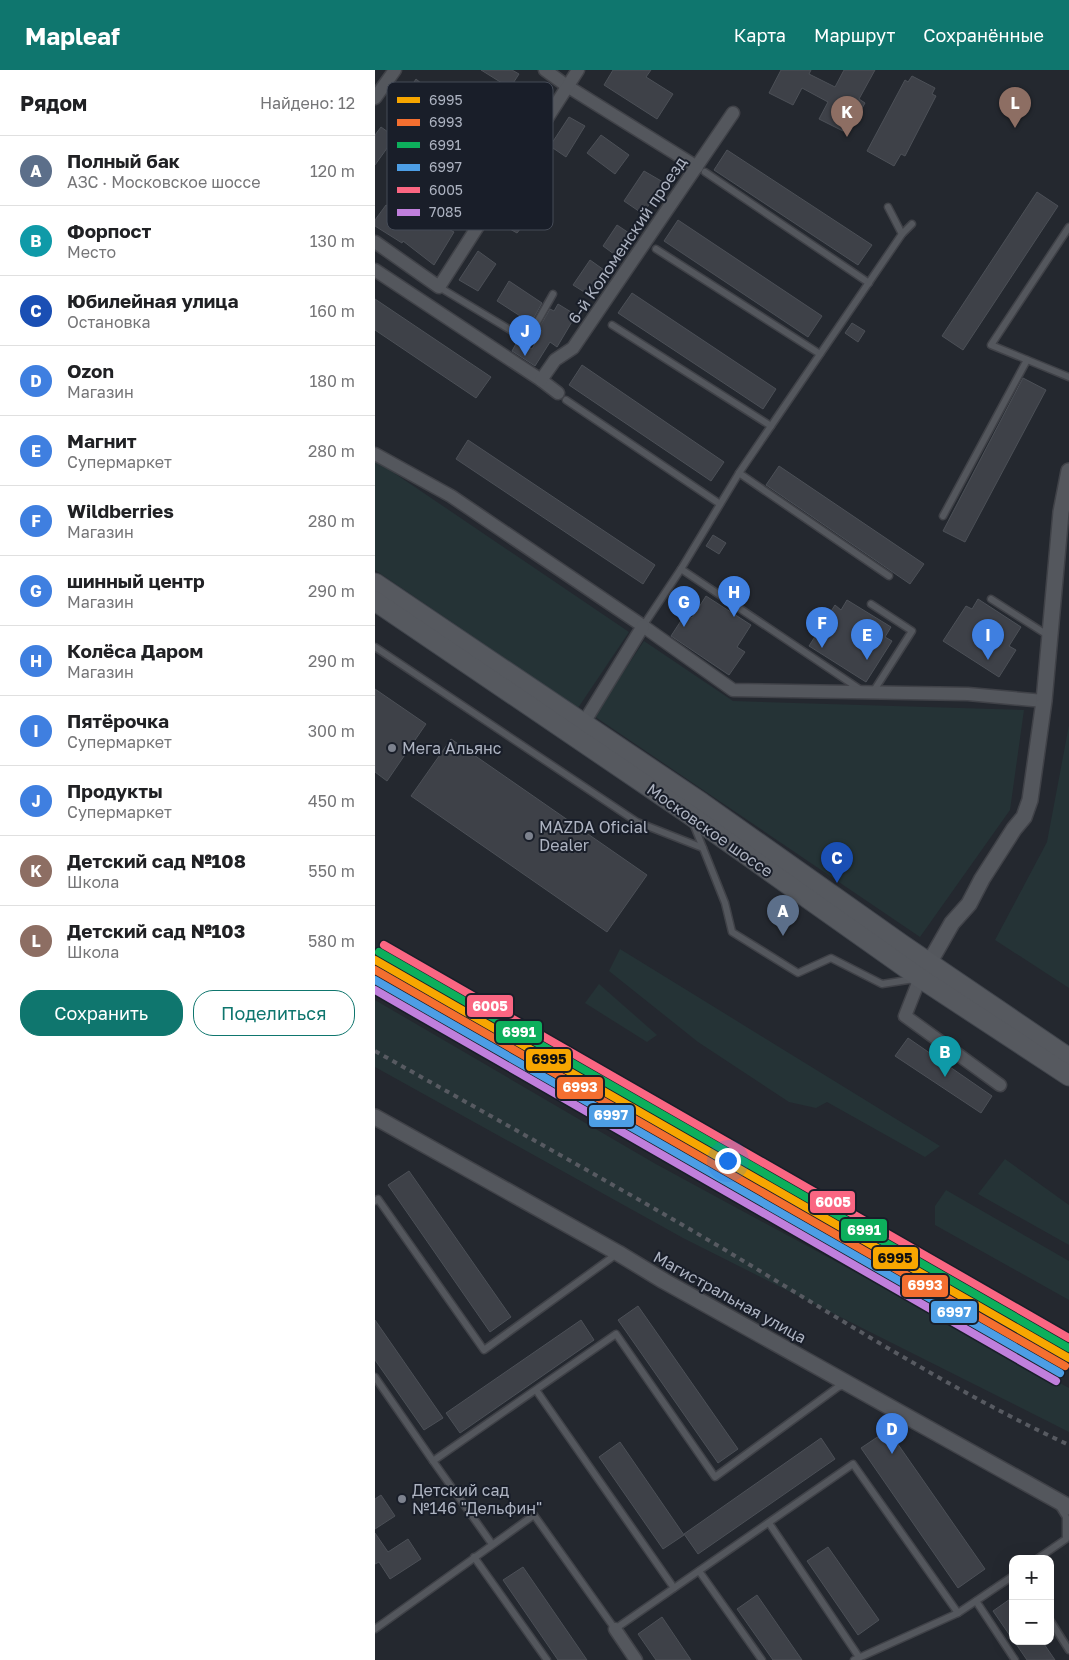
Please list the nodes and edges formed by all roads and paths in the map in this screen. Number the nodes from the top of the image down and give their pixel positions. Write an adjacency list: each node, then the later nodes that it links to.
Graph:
1 (395, 70): 5 (street)
2 (545, 70): 4 (street)
3 (577, 70): 4 (street)
4 (567, 86): 6 (street); 8 (street)
5 (375, 98)
6 (553, 108)
7 (733, 113): 8 (street, 6-й Коломенский проезд)
8 (701, 170): 17 (lane); 24 (street, 6-й Коломенский проезд)
9 (888, 207): 13 (lane)
10 (912, 224): 13 (lane)
11 (1069, 227): 22 (lane)
12 (475, 230): 18 (street)
13 (903, 234): 17 (lane)
14 (375, 242): 18 (street)
15 (655, 249): 21 (lane)
16 (375, 270): 24 (street)
17 (869, 283): 21 (lane)
18 (439, 287): 19 (lane)
19 (553, 294)
20 (612, 325): 26 (lane)
21 (820, 354): 26 (lane)
22 (1027, 360): 23 (lane); 31 (lane)
23 (1069, 377)
24 (541, 380): 25 (street)
25 (562, 397): 30 (lane)
26 (771, 426): 29 (lane)
27 (375, 454): 38 (street)
28 (1069, 472): 39 (street)
29 (739, 473): 30 (lane); 33 (lane)
30 (721, 504): 32 (lane)
31 (943, 516)
32 (681, 569): 38 (lane); 41 (lane)
33 (889, 576)
34 (375, 583): 43 (main road, Московское шоссе)
35 (991, 599): 39 (lane)
36 (375, 601): 44 (main road, Московское шоссе)
37 (871, 604): 41 (lane)
38 (643, 626): 41 (street); 43 (street)
39 (1049, 636): 42 (street)
40 (375, 647): 45 (lane)
41 (869, 692): 42 (street)
42 (1044, 702): 46 (street)
43 (583, 724): 46 (main road, Московское шоссе)
44 (690, 815): 45 (lane); 46 (main road, Московское шоссе)
45 (703, 848): 46 (lane)
46 (925, 971): 47 (main road, Московское шоссе); 48 (main road, Московское шоссе); 49 (street)
47 (1069, 1058)
48 (1069, 1076)
49 (1000, 1085)
50 (379, 1121): 52 (street, Магистральная улица)
51 (375, 1201): 52 (lane)
52 (618, 1254): 54 (street, Магистральная улица)
53 (375, 1377): 56 (lane)
54 (849, 1383): 55 (lane); 57 (street, Магистральная улица)
55 (536, 1390): 56 (lane); 65 (lane)
56 (433, 1461): 60 (lane)
57 (1063, 1504): 59 (lane)
58 (769, 1523): 63 (lane); 67 (lane); 72 (lane)
59 (1068, 1542): 61 (lane)
60 (492, 1544): 62 (lane); 70 (lane)
61 (1044, 1555)
62 (474, 1557): 69 (lane); 73 (lane)
63 (699, 1571): 65 (lane); 75 (lane)
64 (1009, 1579): 66 (lane)
65 (674, 1588): 70 (lane)
66 (976, 1601): 67 (lane); 76 (lane)
67 (958, 1613): 72 (lane)
68 (1054, 1626): 71 (lane)
69 (375, 1629)
70 (615, 1629): 74 (street)
71 (1069, 1650)
72 (857, 1658)
73 (547, 1660)
74 (636, 1660)
75 (762, 1660)
76 (1015, 1660)

